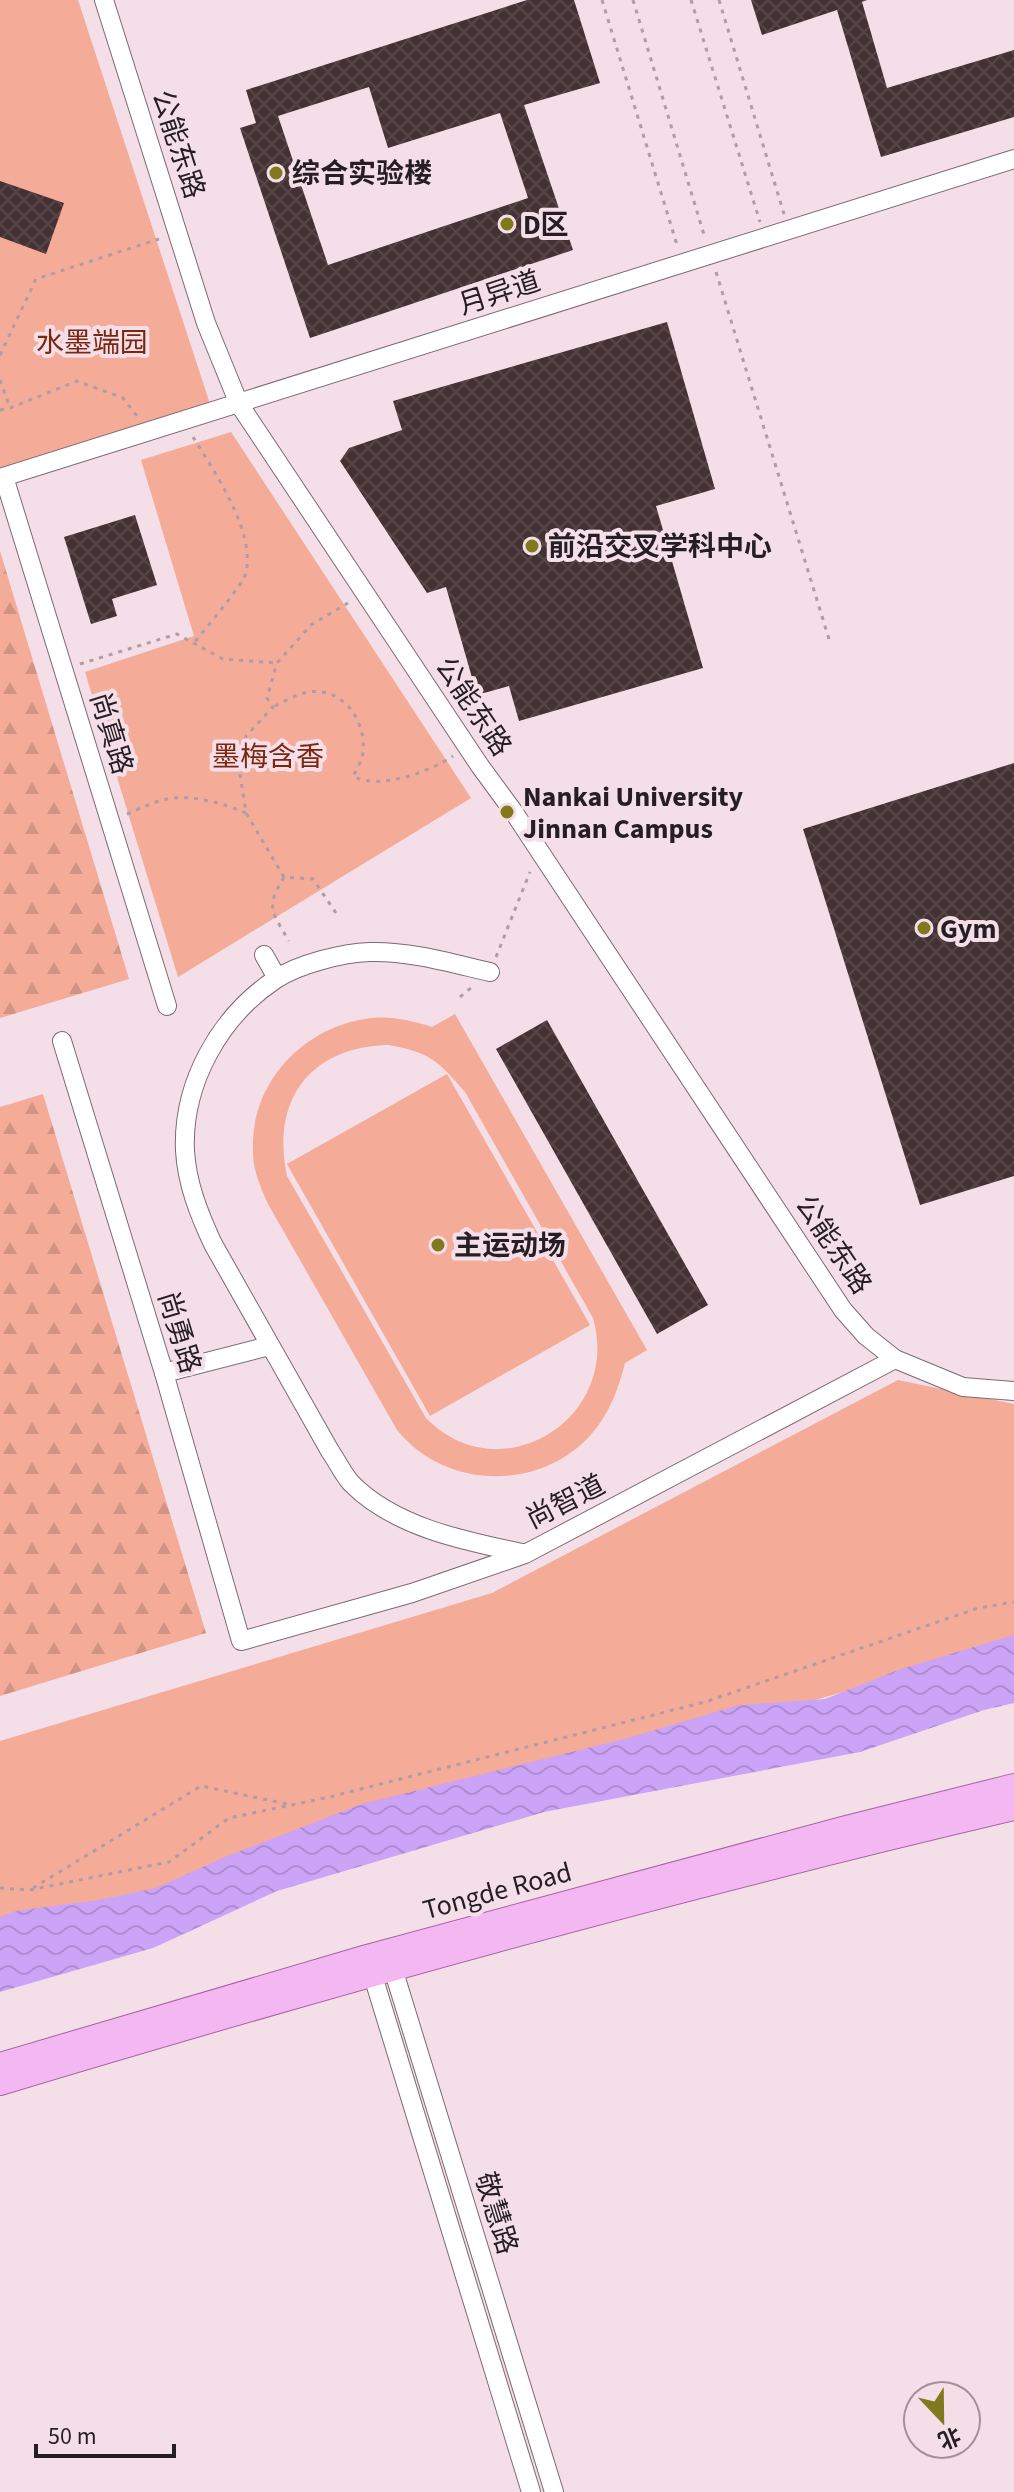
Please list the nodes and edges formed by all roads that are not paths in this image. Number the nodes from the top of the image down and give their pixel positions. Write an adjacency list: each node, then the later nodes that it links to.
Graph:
1 (104, 0): 3 (street, 公能东路)
2 (1014, 159): 3 (street, 月异道)
3 (239, 404): 4 (street, 月异道); 11 (street, 公能东路)
4 (2, 477): 8 (street, 尚真路)
5 (264, 955): 7 (street)
6 (490, 972): 7 (street)
7 (277, 978): 10 (street)
8 (167, 1006)
9 (62, 1041): 12 (street, 尚勇路)
10 (269, 1346): 12 (street); 14 (street)
11 (895, 1359): 13 (street, 公能东路); 14 (street, 尚智道)
12 (164, 1373): 15 (street, 尚勇路)
13 (1014, 1391)
14 (525, 1554): 15 (street, 尚智道)
15 (241, 1641)
16 (1014, 1786): 18 (main road, Tongde Road)
17 (1014, 1808): 18 (main road, Tongde Road)
18 (380, 1962): 19 (main road, Tongde Road); 20 (main road, Tongde Road); 21 (street, 敬慧路); 22 (street, 敬慧路)
19 (0, 2065)
20 (0, 2083)
21 (531, 2492)
22 (554, 2492)

